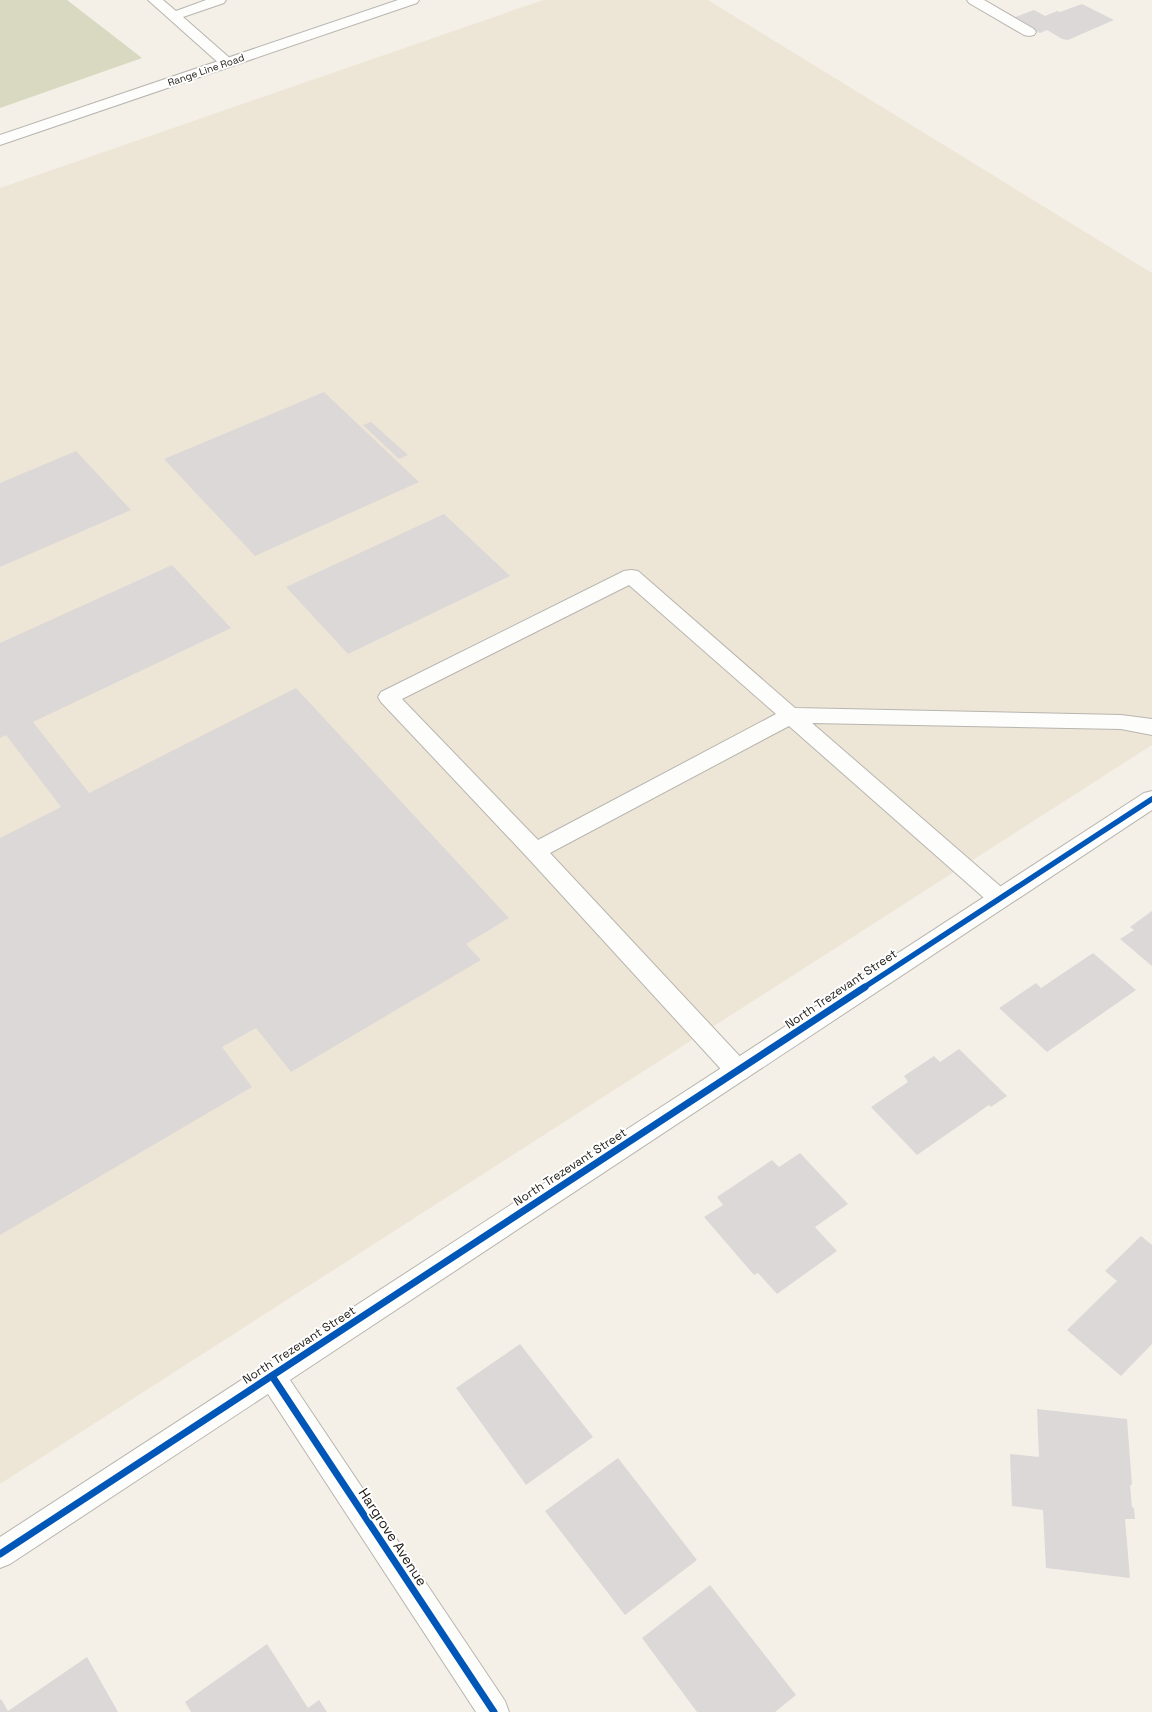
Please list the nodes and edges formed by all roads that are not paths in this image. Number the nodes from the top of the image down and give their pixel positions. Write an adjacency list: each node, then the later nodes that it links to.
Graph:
1 (156, 0): 5 (street)
2 (218, 0): 5 (street)
3 (974, 0): 6 (street)
4 (407, 1): 7 (street, Range Line Road)
5 (174, 16): 7 (street)
6 (1029, 32)
7 (227, 63): 8 (street, Range Line Road)
8 (0, 140)
9 (792, 715): 10 (street); 12 (street); 12 (street); 13 (street)
10 (1152, 727)
11 (1152, 799): 13 (street, North Trezevant Street)
12 (535, 851): 14 (street)
13 (999, 898): 14 (street, North Trezevant Street)
14 (738, 1071): 15 (street, North Trezevant Street)
15 (272, 1376): 16 (street, North Trezevant Street); 17 (street, Hargrove Avenue)
16 (0, 1554)
17 (494, 1712)

